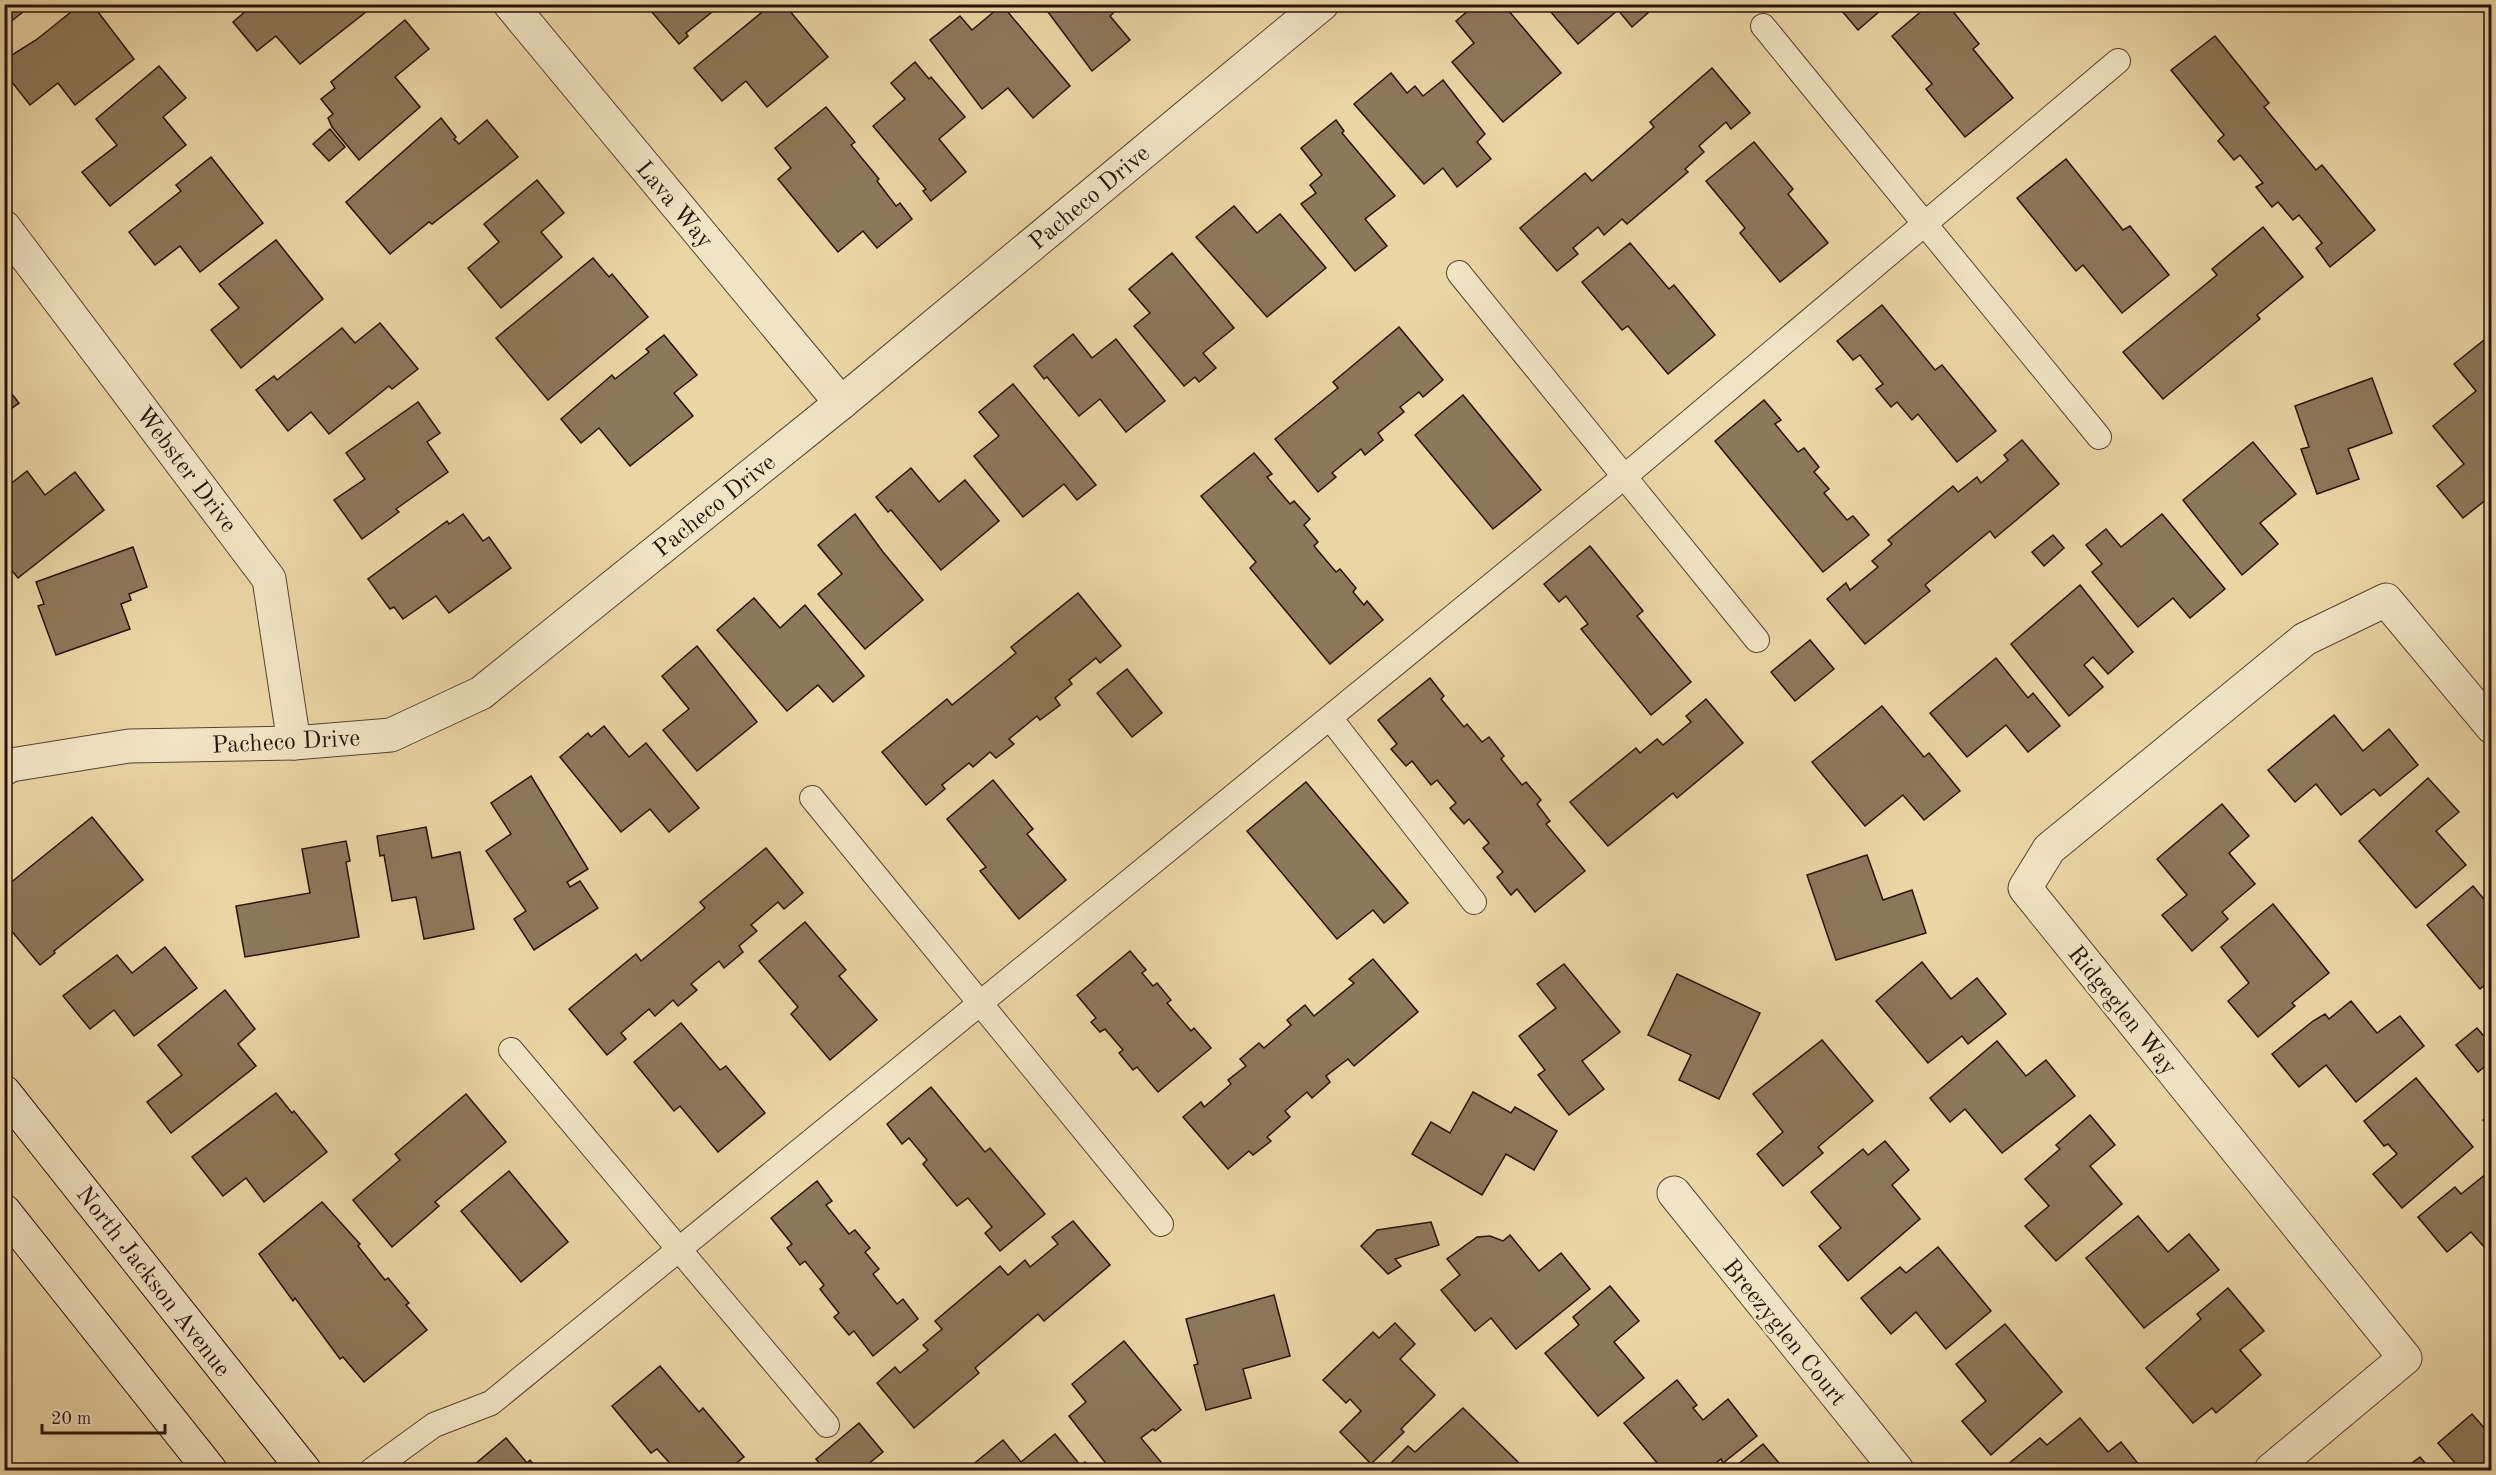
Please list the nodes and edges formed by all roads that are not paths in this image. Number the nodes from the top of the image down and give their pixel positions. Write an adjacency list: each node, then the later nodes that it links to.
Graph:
1 (510, 4): 8 (street, Lava Way)
2 (1322, 4): 8 (street, Pacheco Drive)
3 (1763, 26): 5 (lane)
4 (2118, 61): 5 (lane)
5 (1925, 224): 9 (lane); 10 (lane)
6 (4, 227): 14 (street, Webster Drive)
7 (1459, 273): 10 (lane)
8 (841, 403): 14 (street, Pacheco Drive)
9 (2099, 437)
10 (1624, 477): 11 (lane); 12 (lane)
11 (1757, 640)
12 (1330, 718): 17 (lane); 18 (lane)
13 (2492, 727): 30 (street, Ridgeglen Way)
14 (294, 743): 15 (street, Pacheco Drive)
15 (4, 769)
16 (812, 798): 18 (lane)
17 (1474, 902)
18 (980, 1004): 23 (lane); 24 (lane)
19 (512, 1050): 24 (lane)
20 (4, 1092): 27 (street, North Jackson Avenue)
21 (1674, 1193): 29 (street, Breezyglen Court)
22 (4, 1211): 26 (street)
23 (1161, 1224)
24 (680, 1250): 25 (lane); 28 (lane)
25 (827, 1425)
26 (210, 1470)
27 (304, 1470)
28 (372, 1470)
29 (1897, 1470)
30 (2271, 1470)

